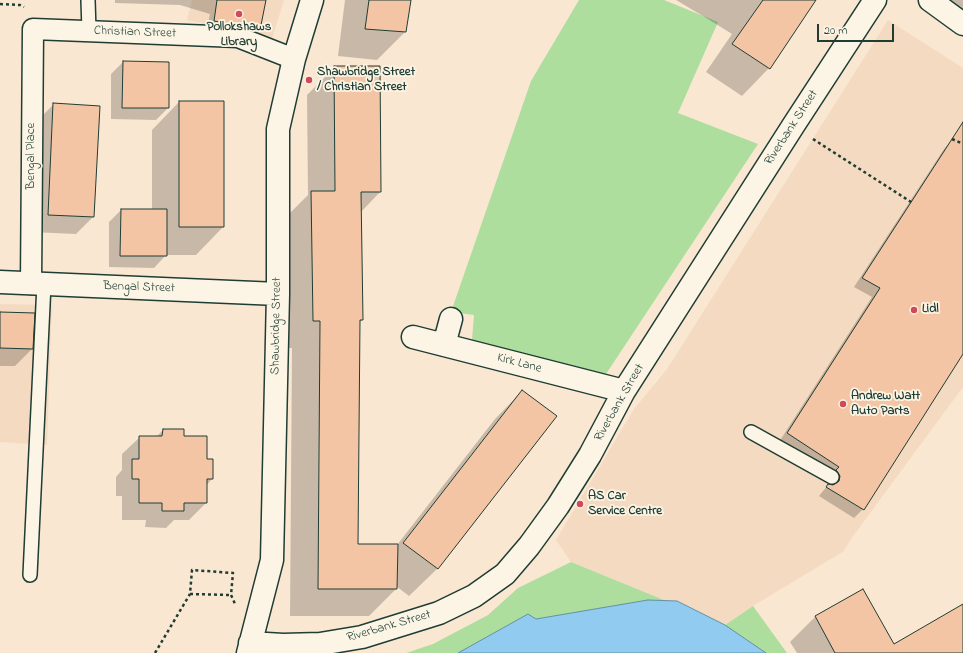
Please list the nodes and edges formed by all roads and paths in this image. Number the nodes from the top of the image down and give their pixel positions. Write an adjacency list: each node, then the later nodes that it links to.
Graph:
1 (88, 0): 7 (lane)
2 (312, 0): 8 (street, Shawbridge Street)
3 (875, 0): 9 (street, Riverbank Street)
4 (930, 0): 5 (street)
5 (963, 24)
6 (33, 29): 7 (street, Christian Street); 14 (street, Bengal Place)
7 (89, 31): 8 (street, Christian Street)
8 (294, 58): 15 (street, Shawbridge Street)
9 (793, 126): 12 (path); 19 (street, Riverbank Street)
10 (952, 139): 11 (path)
11 (963, 144)
12 (911, 202)
13 (0, 282): 14 (street, Bengal Street)
14 (37, 284): 15 (street, Bengal Street); 22 (lane)
15 (278, 294): 26 (street, Shawbridge Street)
16 (451, 318): 18 (street)
17 (414, 337): 18 (street, Kirk Lane)
18 (444, 345): 19 (street, Kirk Lane)
19 (624, 391): 26 (street, Riverbank Street)
20 (751, 432): 21 (lane)
21 (832, 477)
22 (30, 575)
23 (190, 594): 24 (path); 24 (path); 27 (path)
24 (231, 595): 25 (path)
25 (237, 609)
26 (249, 648)
27 (155, 653)

